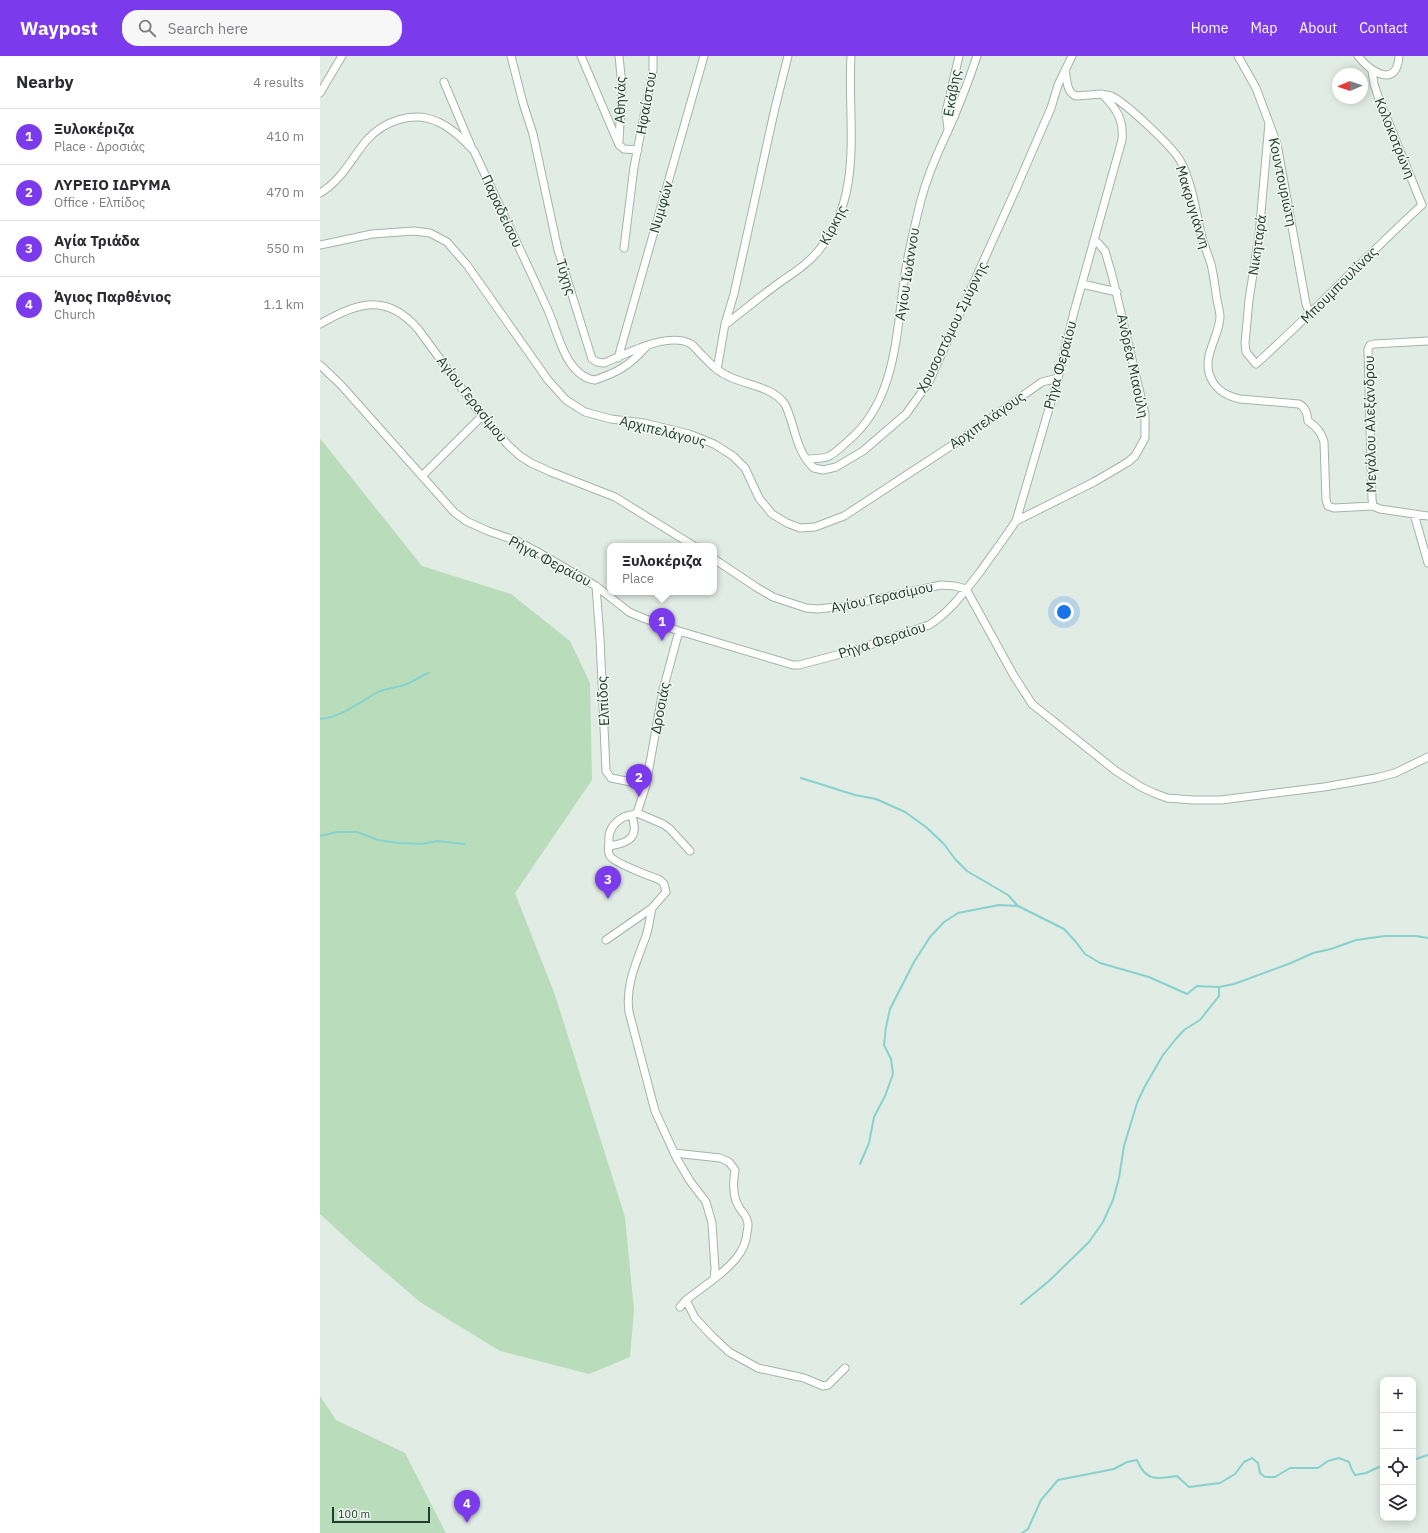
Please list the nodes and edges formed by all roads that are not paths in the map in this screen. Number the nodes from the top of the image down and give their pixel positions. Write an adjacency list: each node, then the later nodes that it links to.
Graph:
1 (342, 56): 18 (street)
2 (511, 56): 37 (street, Τύχης)
3 (581, 56): 22 (street)
4 (619, 56): 22 (street, Αθηνάς)
5 (653, 56): 23 (street, Ηφαίστου)
6 (704, 56): 37 (street, Νυμφών)
7 (788, 56): 34 (street)
8 (851, 56): 34 (street, Κίρκης)
9 (959, 56): 21 (street, Εκάβης)
10 (977, 56): 21 (street, Αγίου Ιωάννου)
11 (1072, 56): 15 (street, Χρυσοστόμου Σμύρνης)
12 (1238, 56): 20 (street, Κουντουριώτη)
13 (1358, 56): 16 (street)
14 (1399, 56): 16 (street)
15 (1065, 70): 19 (street); 43 (street, Χρυσοστόμου Σμύρνης)
16 (1372, 71): 26 (street, Κολοκοτρώνη)
17 (444, 82): 24 (street)
18 (320, 93)
19 (1102, 94): 27 (street, Ρήγα Φεραίου); 45 (street, Μακρυγιάννη)
20 (1269, 123): 32 (street, Κουντουριώτη); 38 (street, Νικηταρά)
21 (948, 129): 43 (street, Αγίου Ιωάννου)
22 (618, 145): 23 (street)
23 (638, 150): 29 (street, Ηφαίστου)
24 (474, 151): 25 (street, Παραδείσου); 36 (street, Παραδείσου)
25 (320, 193)
26 (1422, 205): 32 (street, Μπουμπουλίνας)
27 (1094, 240): 30 (street, Ρήγα Φεραίου); 31 (street, Ανδρέα Μιαούλη)
28 (320, 245): 41 (street, Αρχιπελάγους)
29 (624, 248)
30 (1082, 284): 31 (street); 41 (street, Ρήγα Φεραίου)
31 (1117, 292): 48 (street, Ανδρέα Μιαούλη)
32 (1310, 314): 38 (street, Μπουμπουλίνας)
33 (320, 324): 42 (street, Αγίου Γερασίμου)
34 (725, 324): 40 (street)
35 (1428, 341): 45 (street, Μεγάλου Αλεξάνδρου)
36 (647, 346): 37 (street, Τύχης); 40 (street, Τύχης)
37 (618, 358)
38 (1256, 364)
39 (320, 365): 44 (street, Ρήγα Φεραίου)
40 (717, 370): 43 (street, Χρυσοστόμου Σμύρνης)
41 (1058, 378): 48 (street, Ρήγα Φεραίου)
42 (482, 416): 44 (street); 49 (street, Αγίου Γερασίμου)
43 (806, 459)
44 (423, 475): 52 (street, Ρήγα Φεραίου)
45 (1373, 506): 46 (street, Μεγάλου Αλεξάνδρου)
46 (1414, 514): 47 (street, Μεγάλου Αλεξάνδρου); 51 (street)
47 (1428, 516)
48 (1016, 521): 53 (street, Ρήγα Φεραίου)
49 (689, 543)
50 (717, 561): 53 (street, Αγίου Γερασίμου)
51 (1428, 563)
52 (596, 586): 54 (street, Ρήγα Φεραίου); 58 (street, Ελπίδος)
53 (966, 589): 56 (street, Ρήγα Φεραίου); 57 (street)
54 (607, 595)
55 (607, 595): 56 (street, Ρήγα Φεραίου)
56 (679, 631): 58 (street, Δροσιάς)
57 (1428, 757)
58 (646, 785): 59 (street, Δροσιάς)
59 (634, 814): 60 (street); 60 (street); 61 (street)
60 (609, 846): 62 (street)
61 (690, 851)
62 (652, 908): 63 (street); 64 (street)
63 (606, 940)
64 (674, 1153): 65 (street); 65 (street)
65 (714, 1280): 66 (street)
66 (686, 1300): 67 (street); 68 (street)
67 (680, 1307)
68 (845, 1368)

